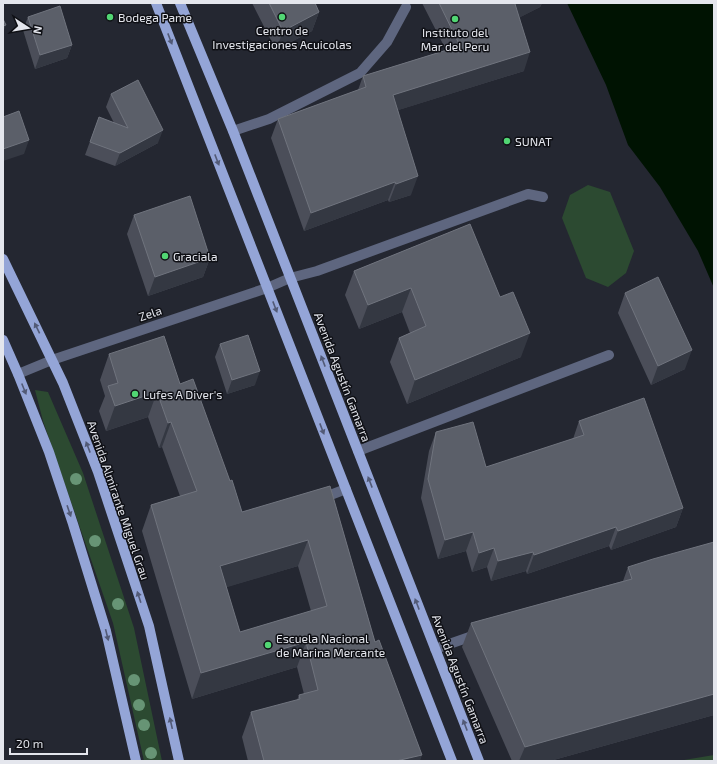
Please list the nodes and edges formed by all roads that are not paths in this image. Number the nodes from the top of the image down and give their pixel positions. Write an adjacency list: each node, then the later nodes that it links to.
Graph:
1 (156, 3): 8 (main road, one-way to 8)
2 (180, 3): 4 (main road, Avenida Agustín Gamarra)
3 (406, 7): 4 (street)
4 (233, 131): 7 (main road, Avenida Agustín Gamarra)
5 (543, 197): 7 (street, Zela)
6 (3, 259): 11 (main road, Avenida Almirante Miguel Grau, one-way to 6)
7 (290, 278): 8 (street, Zela); 13 (main road, Avenida Agustín Gamarra, one-way to 7)
8 (267, 288): 11 (street, Zela); 14 (main road, one-way to 14)
9 (3, 340): 12 (main road)
10 (609, 355): 13 (street)
11 (52, 360): 12 (street, Zela); 19 (main road, Avenida Almirante Miguel Grau, one-way to 11)
12 (18, 374): 18 (main road, one-way to 18)
13 (358, 451): 17 (main road, Avenida Agustín Gamarra, one-way to 13)
14 (346, 489): 15 (street); 20 (main road)
15 (311, 503)
16 (485, 632): 17 (street)
17 (435, 649): 21 (main road, Avenida Agustín Gamarra, one-way to 17)
18 (136, 761)
19 (179, 761)
20 (452, 761)
21 (479, 761)

